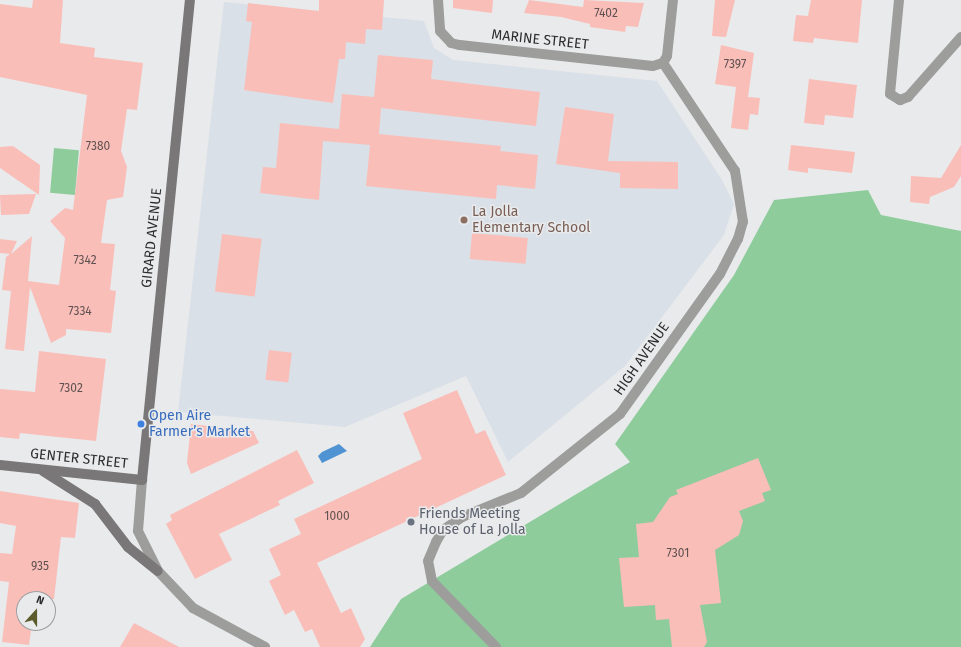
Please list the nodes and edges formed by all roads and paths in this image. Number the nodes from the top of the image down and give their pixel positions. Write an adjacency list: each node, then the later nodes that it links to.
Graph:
1 (190, 0): 9 (street, GIRARD AVENUE)
2 (438, 0): 6 (street, MARINE STREET)
3 (673, 0): 6 (street)
4 (899, 0): 5 (street)
5 (961, 37)
6 (663, 63): 12 (street, HIGH AVENUE)
7 (0, 465): 8 (street, GENTER STREET)
8 (39, 469): 9 (street, GENTER STREET); 10 (street)
9 (142, 480): 10 (street, GENTER STREET)
10 (158, 571): 11 (street, GENTER STREET)
11 (265, 647)
12 (496, 647)

